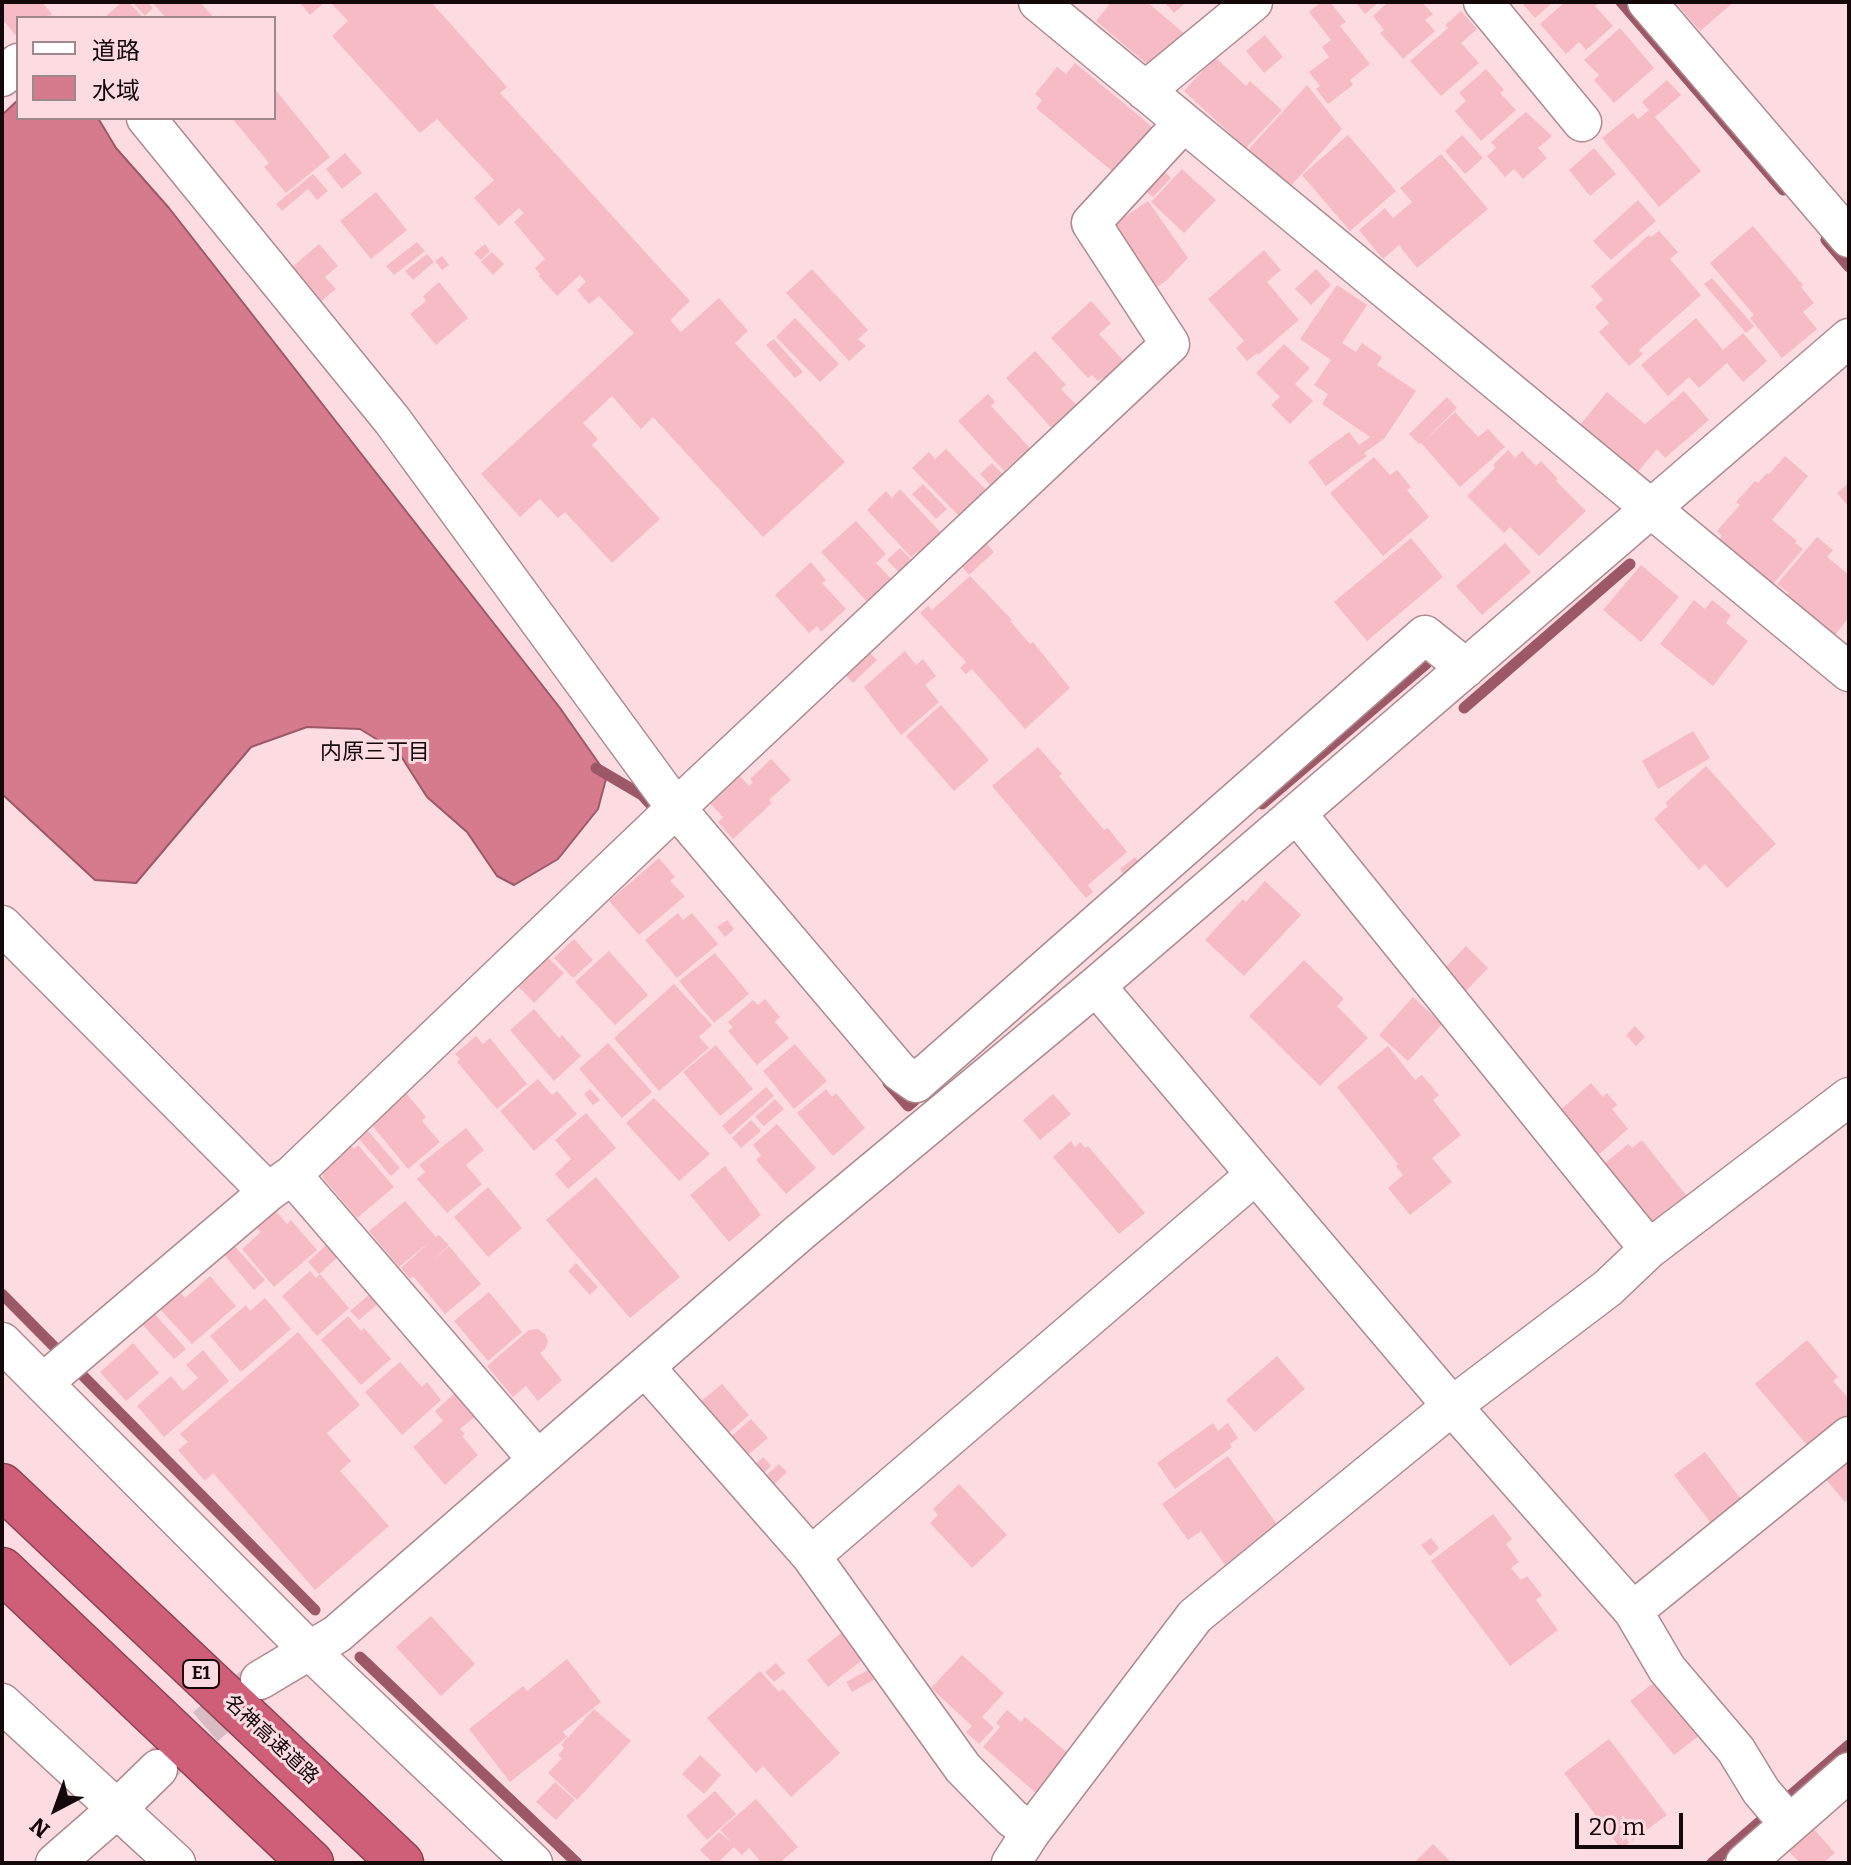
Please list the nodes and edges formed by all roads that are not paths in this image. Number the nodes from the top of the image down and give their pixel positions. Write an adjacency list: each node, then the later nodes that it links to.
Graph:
1 (1038, 2): 5 (street)
2 (1253, 2): 5 (street)
3 (1483, 2): 7 (street)
4 (1647, 2): 9 (street)
5 (1145, 91): 8 (street)
6 (148, 120): 15 (street)
7 (1582, 122)
8 (1183, 123): 11 (street); 15 (street)
9 (1849, 238)
10 (1849, 338): 11 (street)
11 (1651, 511): 12 (street); 13 (street)
12 (1466, 668): 14 (street); 15 (street)
13 (1849, 672)
14 (1297, 814): 17 (street); 21 (street)
15 (668, 816): 20 (street)
16 (2, 925): 20 (street)
17 (1096, 986): 19 (street); 23 (street)
18 (1849, 1097): 21 (street)
19 (1255, 1175): 25 (street); 31 (street)
20 (280, 1184): 24 (street); 27 (street)
21 (1649, 1249): 25 (street)
22 (2, 1342): 24 (street)
23 (645, 1367): 27 (street); 31 (street)
24 (60, 1368): 34 (street)
25 (1452, 1406): 33 (street); 41 (street)
26 (1849, 1436): 33 (street)
27 (537, 1459): 34 (street)
28 (2, 1472): 30 (highway)
29 (2, 1486): 30 (highway, 名神高速道路 / E1)
30 (60, 1541): 45 (highway, 名神高速道路 / E1)
31 (811, 1556): 41 (street)
32 (2, 1570): 44 (highway)
33 (1633, 1611): 40 (street)
34 (309, 1650): 35 (street); 46 (street)
35 (260, 1680)
36 (2, 1703): 39 (street)
37 (158, 1769): 39 (street)
38 (1849, 1772): 40 (street)
39 (118, 1808): 42 (street); 43 (street)
40 (1781, 1815): 47 (street)
41 (1021, 1848)
42 (55, 1863)
43 (176, 1863)
44 (311, 1863)
45 (401, 1863)
46 (533, 1863)
47 (1745, 1863)

